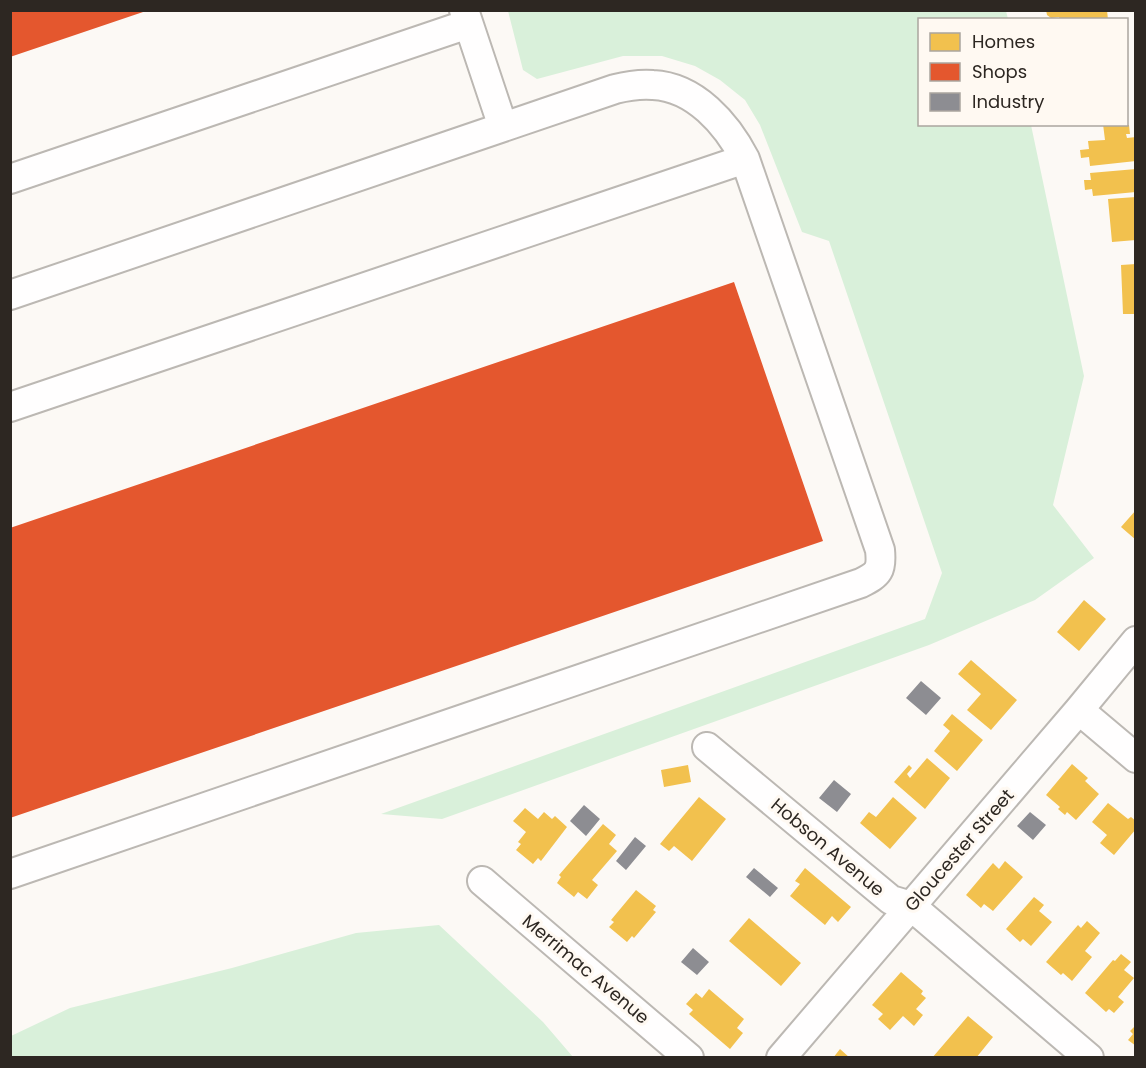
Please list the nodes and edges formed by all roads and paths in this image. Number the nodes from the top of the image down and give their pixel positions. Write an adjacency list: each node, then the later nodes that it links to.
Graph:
1 (466, 17): 2 (street); 4 (street)
2 (503, 127): 3 (street); 5 (street)
3 (745, 159): 6 (street); 11 (street)
4 (10, 179)
5 (10, 295)
6 (10, 407)
7 (1136, 641): 8 (street, Gloucester Street)
8 (1079, 711): 10 (street); 13 (street, Gloucester Street)
9 (707, 747): 13 (street, Hobson Avenue)
10 (1136, 758)
11 (10, 874)
12 (482, 881): 14 (street, Merrimac Avenue)
13 (911, 906): 15 (street, Gloucester Street); 16 (street, Hobson Avenue)
14 (689, 1058)
15 (781, 1058)
16 (1089, 1058)

